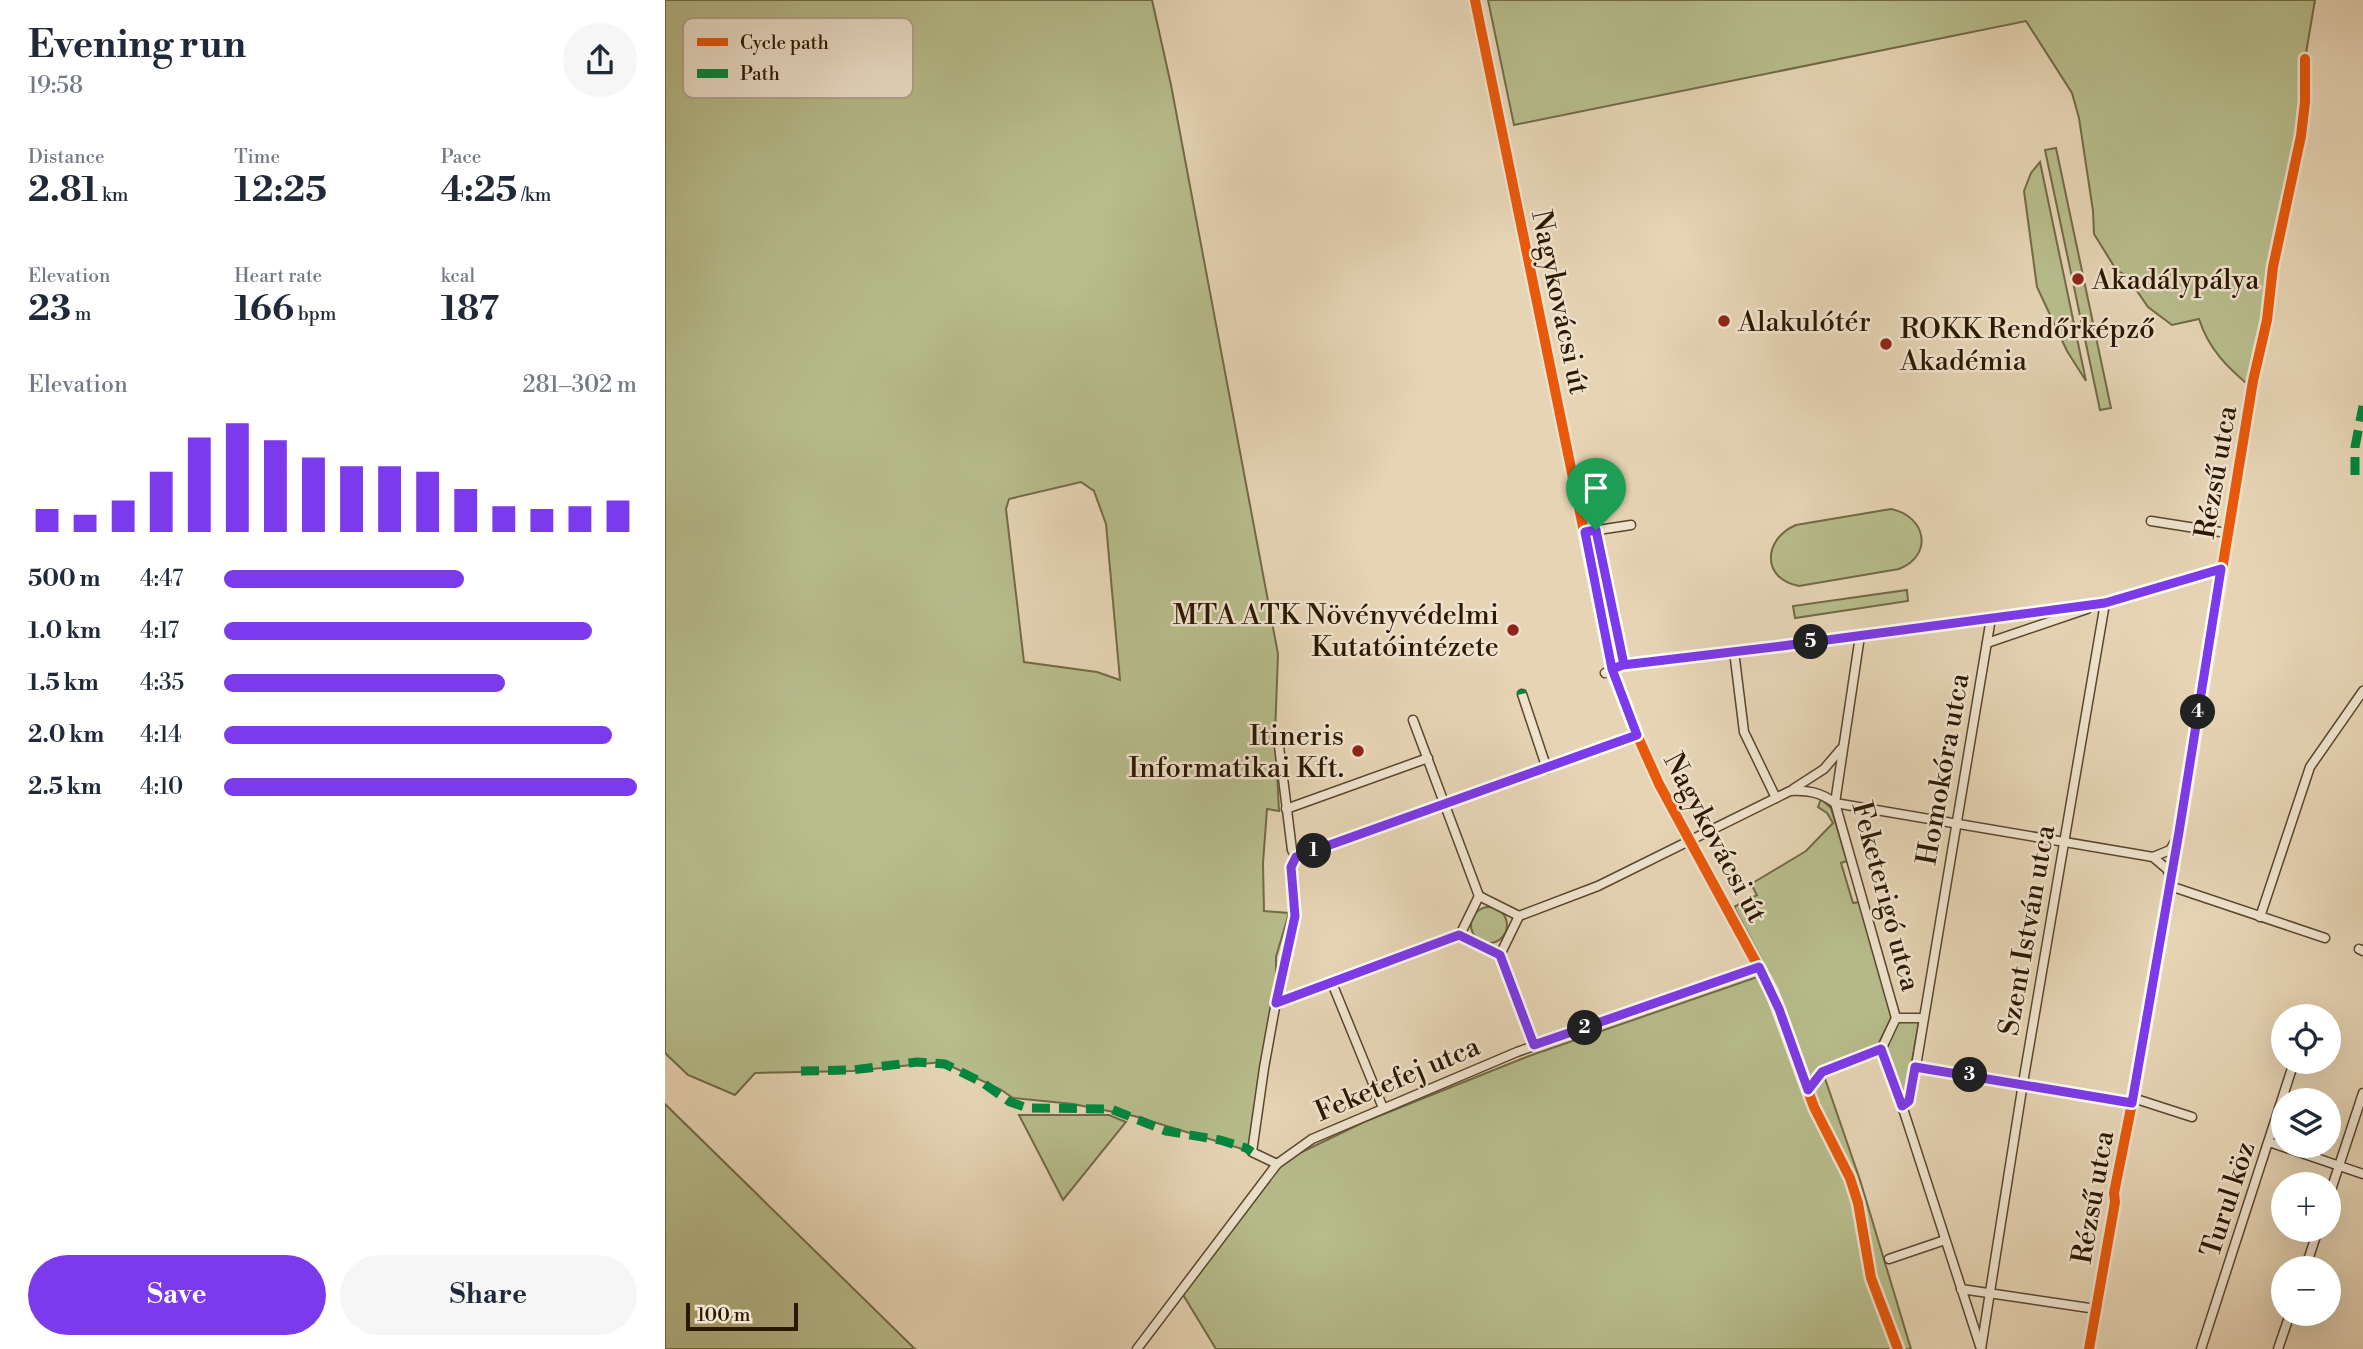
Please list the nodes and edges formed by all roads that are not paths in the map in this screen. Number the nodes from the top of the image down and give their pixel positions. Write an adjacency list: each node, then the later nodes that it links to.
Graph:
1 (1475, 0): 5 (street, Nagykovácsi út)
2 (2305, 59): 6 (street, Rézsű utca)
3 (2151, 521): 6 (street)
4 (1631, 525): 5 (street)
5 (1585, 532): 13 (street, Nagykovácsi út)
6 (2227, 533): 7 (street, Rézsű utca)
7 (2221, 569): 8 (street); 28 (street, Rézsű utca)
8 (2105, 603): 9 (street); 11 (street); 30 (street, Szent István utca)
9 (1991, 618): 10 (street); 11 (street, Homokóra utca)
10 (1860, 636): 12 (street); 19 (street, Feketerigó utca)
11 (1987, 643): 27 (street, Homokóra utca)
12 (1734, 652): 13 (street); 23 (street)
13 (1613, 669): 17 (street, Nagykovácsi út)
14 (2363, 691): 36 (street)
15 (1522, 694): 21 (street)
16 (1413, 720): 20 (street)
17 (1637, 735): 21 (street); 29 (street, Nagykovácsi út)
18 (1278, 738): 26 (street)
19 (1844, 743): 22 (street); 24 (street, Feketerigó utca)
20 (1428, 758): 25 (street); 26 (street)
21 (1548, 769): 25 (street)
22 (1790, 791): 23 (street); 24 (street)
23 (1776, 798): 29 (street)
24 (1835, 803): 27 (street); 43 (street, Feketerigó utca)
25 (1445, 804): 31 (street); 34 (street)
26 (1286, 809): 31 (street)
27 (1955, 823): 30 (street); 44 (street, Homokóra utca)
28 (2179, 832): 32 (street); 33 (street, Rézsű utca)
29 (1693, 840): 35 (street); 40 (street, Nagykovácsi út)
30 (2065, 841): 32 (street); 49 (street, Szent István utca)
31 (1296, 857): 42 (street)
32 (2153, 857): 33 (street)
33 (2171, 882): 36 (street); 52 (street, Rézsű utca)
34 (1479, 896): 35 (street); 37 (street)
35 (1519, 916): 39 (street)
36 (2260, 916): 38 (street)
37 (1459, 935): 39 (street); 41 (street)
38 (2325, 938)
39 (1500, 955): 45 (street)
40 (1759, 967): 45 (street, Feketefej utca); 50 (street, Nagykovácsi út)
41 (1332, 983): 42 (street); 54 (street)
42 (1276, 1003): 57 (street)
43 (1896, 1018): 44 (street); 46 (street, Feketerigó utca)
44 (1923, 1018): 47 (street, Homokóra utca)
45 (1534, 1045): 54 (street, Feketefej utca)
46 (1881, 1049): 50 (street); 53 (street)
47 (1915, 1067): 49 (street); 53 (street, Homokóra utca)
48 (2290, 1074): 56 (street, Turul köz)
49 (2023, 1083): 52 (street); 64 (street, Szent István utca)
50 (1808, 1090): 68 (street, Nagykovácsi út)
51 (2363, 1093): 58 (street)
52 (2133, 1101): 55 (street); 65 (street, Rézsű utca)
53 (1902, 1106): 61 (street)
54 (1383, 1108): 57 (street, Feketefej utca)
55 (2192, 1117)
56 (2269, 1142): 58 (street); 71 (street, Turul köz)
57 (1277, 1164): 67 (street, Feketefej utca)
58 (2339, 1166): 59 (street); 60 (street)
59 (2337, 1172)
60 (2363, 1174)
61 (1945, 1240): 62 (street); 63 (street)
62 (1889, 1259)
63 (1961, 1289): 64 (street); 69 (street)
64 (1990, 1292): 65 (street); 69 (street, Szent István utca)
65 (2096, 1309): 70 (street, Rézsű utca)
66 (2286, 1326): 72 (street)
67 (1137, 1349)
68 (1898, 1349)
69 (1981, 1349)
70 (2089, 1349)
71 (2201, 1349)
72 (2278, 1349)

